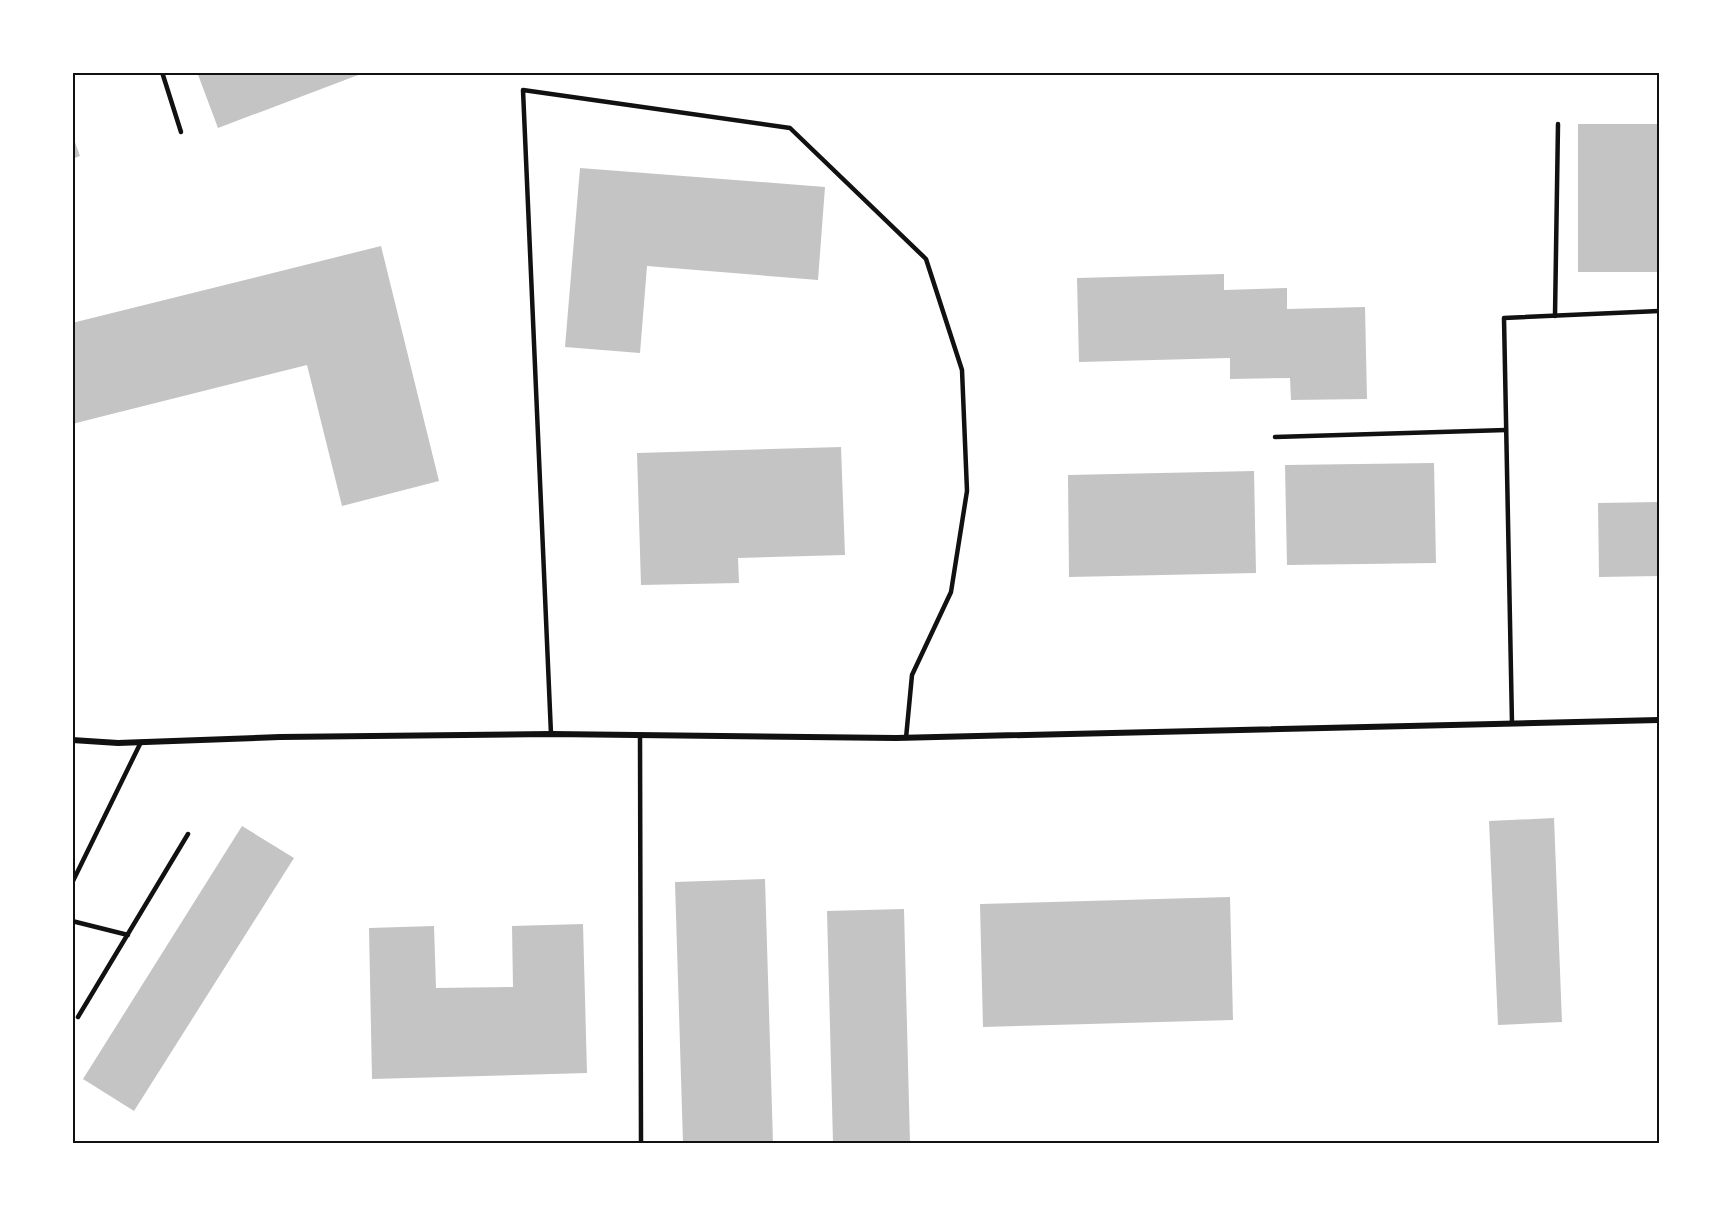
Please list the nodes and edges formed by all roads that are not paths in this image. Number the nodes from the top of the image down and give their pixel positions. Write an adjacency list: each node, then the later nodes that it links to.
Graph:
1 (162, 72): 3 (lane)
2 (1558, 124): 5 (lane)
3 (180, 132)
4 (1659, 311): 5 (lane)
5 (1555, 316): 6 (lane)
6 (1506, 430): 7 (lane); 9 (lane)
7 (1275, 437)
8 (1659, 720): 9 (street)
9 (1512, 723): 12 (street)
10 (551, 734): 11 (street); 12 (lane); 14 (street)
11 (640, 735): 12 (street); 20 (lane)
12 (906, 738)
13 (72, 740): 14 (street)
14 (141, 742): 16 (lane)
15 (188, 834): 18 (lane)
16 (72, 883)
17 (72, 921): 18 (lane)
18 (128, 935): 19 (lane)
19 (78, 1017)
20 (641, 1143)

